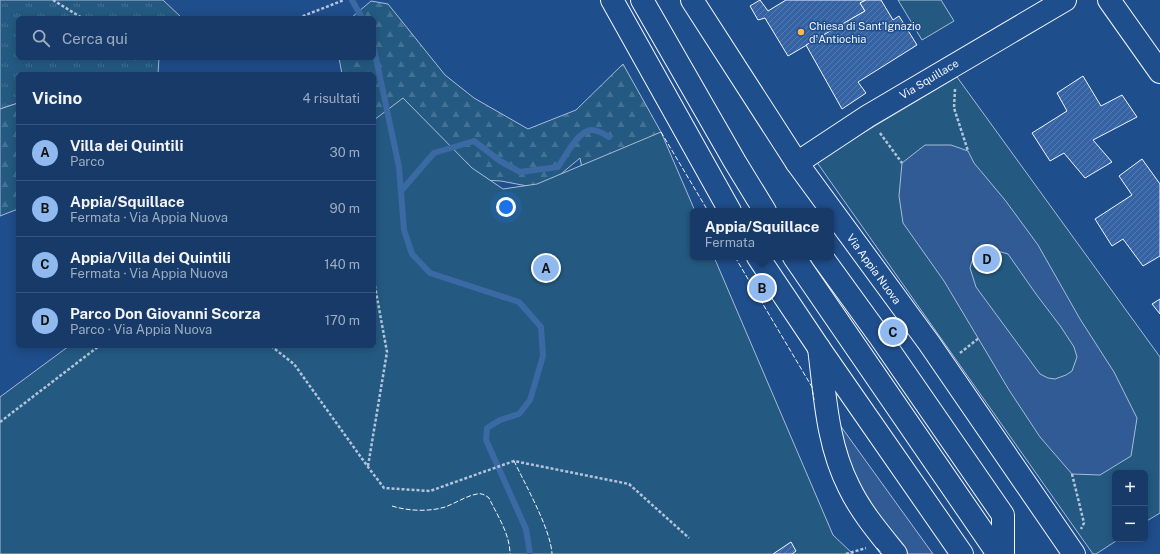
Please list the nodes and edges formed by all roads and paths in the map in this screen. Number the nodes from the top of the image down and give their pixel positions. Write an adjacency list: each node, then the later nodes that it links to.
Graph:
1 (53, 0): 8 (path)
2 (344, 0): 9 (path)
3 (612, 0): 16 (main road)
4 (642, 0): 17 (main road)
5 (1065, 0): 10 (main road, Via Squillace)
6 (1109, 0): 11 (main road)
7 (695, 1): 14 (main road, Via Appia Nuova)
8 (79, 16)
9 (304, 16)
10 (967, 57): 12 (main road, Via Squillace); 13 (path)
11 (1160, 72)
12 (868, 116): 14 (main road, Via Squillace); 15 (path)
13 (968, 151)
14 (797, 163): 18 (main road, Via Appia Nuova)
15 (902, 163)
16 (728, 208)
17 (763, 208)
18 (830, 208)
19 (834, 213): 31 (main road, Via Appia Nuova)
20 (760, 260): 26 (main road)
21 (796, 260): 34 (main road)
22 (824, 260): 35 (main road)
23 (376, 292): 28 (path)
24 (96, 348): 27 (path)
25 (274, 348): 28 (path)
26 (819, 348): 32 (main road); 33 (main road)
27 (0, 422)
28 (368, 467): 30 (path)
29 (1072, 474): 31 (path)
30 (689, 538)
31 (1073, 551)
32 (896, 554)
33 (962, 554)
34 (998, 554)
35 (1002, 554)

